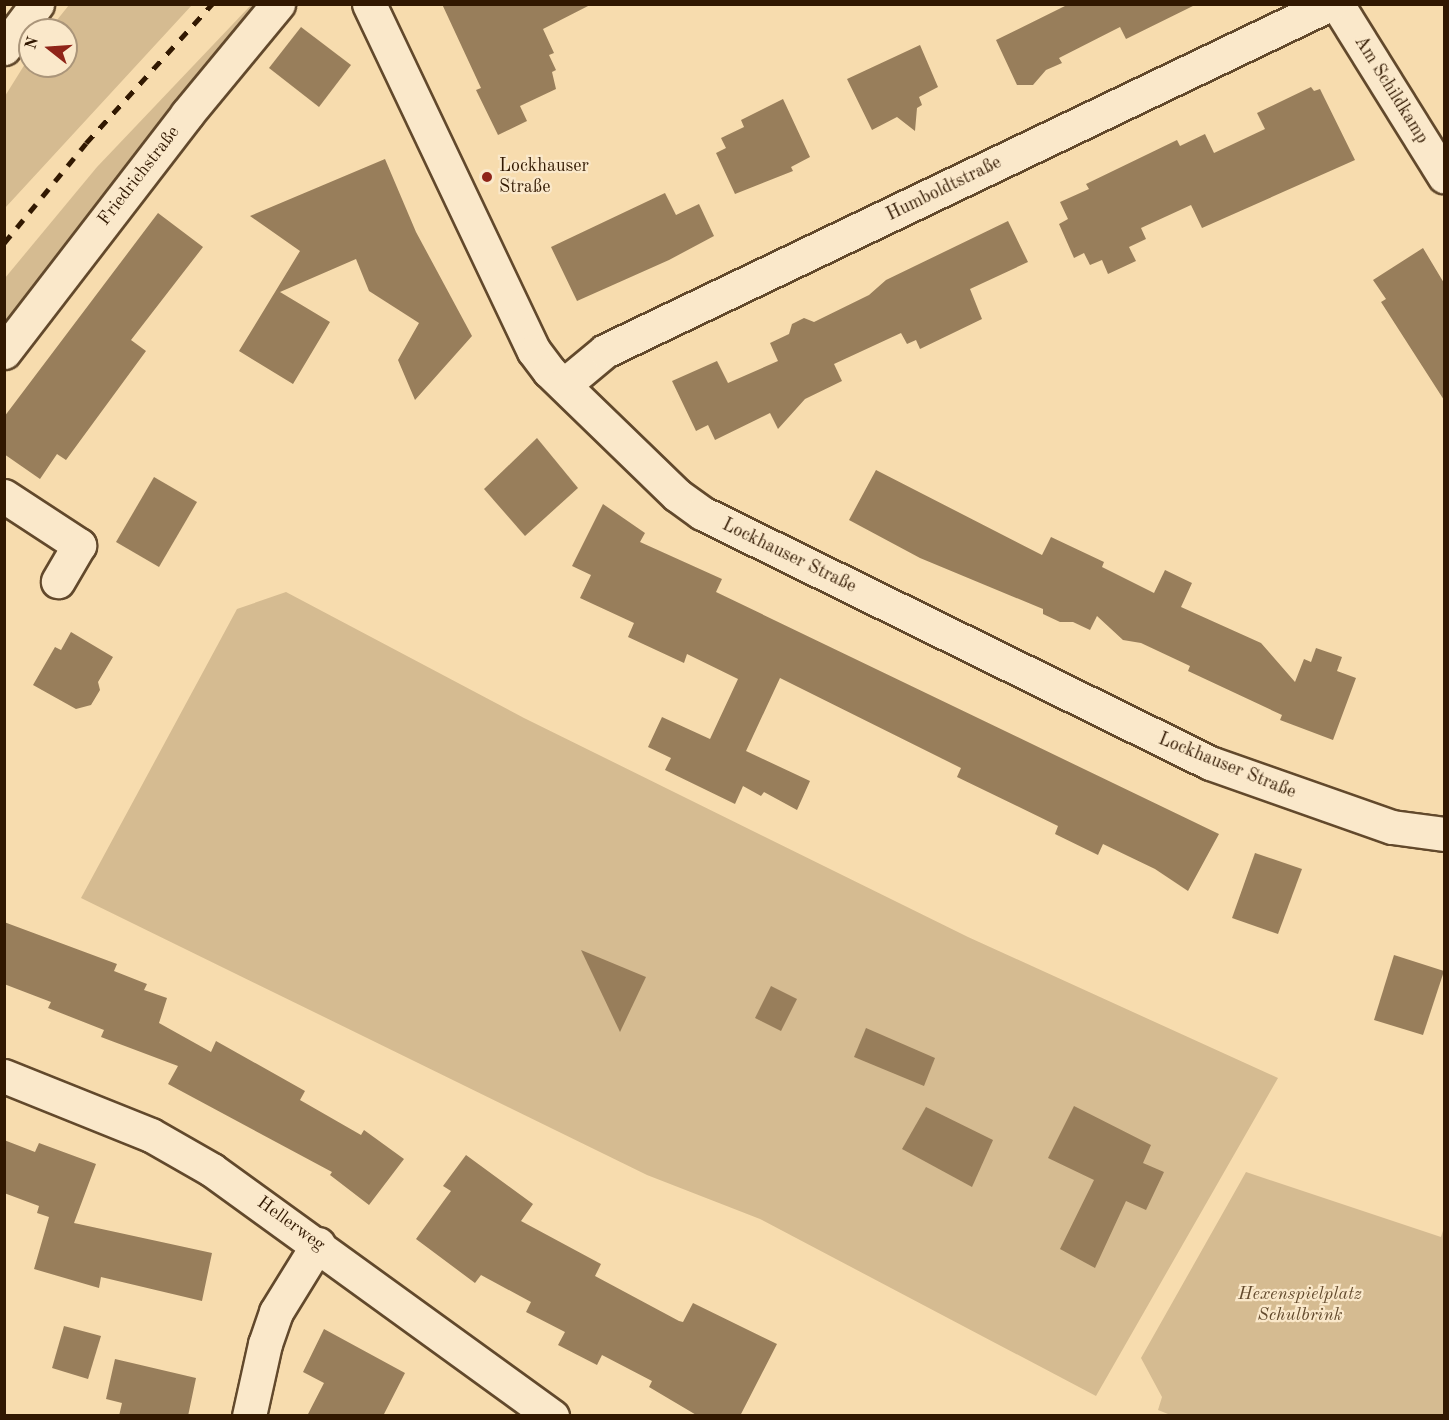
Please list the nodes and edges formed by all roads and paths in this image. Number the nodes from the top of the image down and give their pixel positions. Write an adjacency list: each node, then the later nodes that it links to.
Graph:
1 (37, 4): 6 (street)
2 (278, 4): 8 (street, Friedrichstraße)
3 (369, 4): 9 (street, Lockhauser Straße)
4 (1330, 4): 9 (street, Humboldtstraße)
5 (1336, 4): 7 (street, Am Schildkamp)
6 (4, 48)
7 (1444, 176)
8 (4, 352)
9 (564, 385): 12 (street, Lockhauser Straße)
10 (4, 496): 11 (street)
11 (58, 582)
12 (1444, 834)
13 (4, 1076): 14 (street, Hellerweg)
14 (318, 1244): 15 (street); 16 (street, Hellerweg)
15 (249, 1416)
16 (552, 1416)

